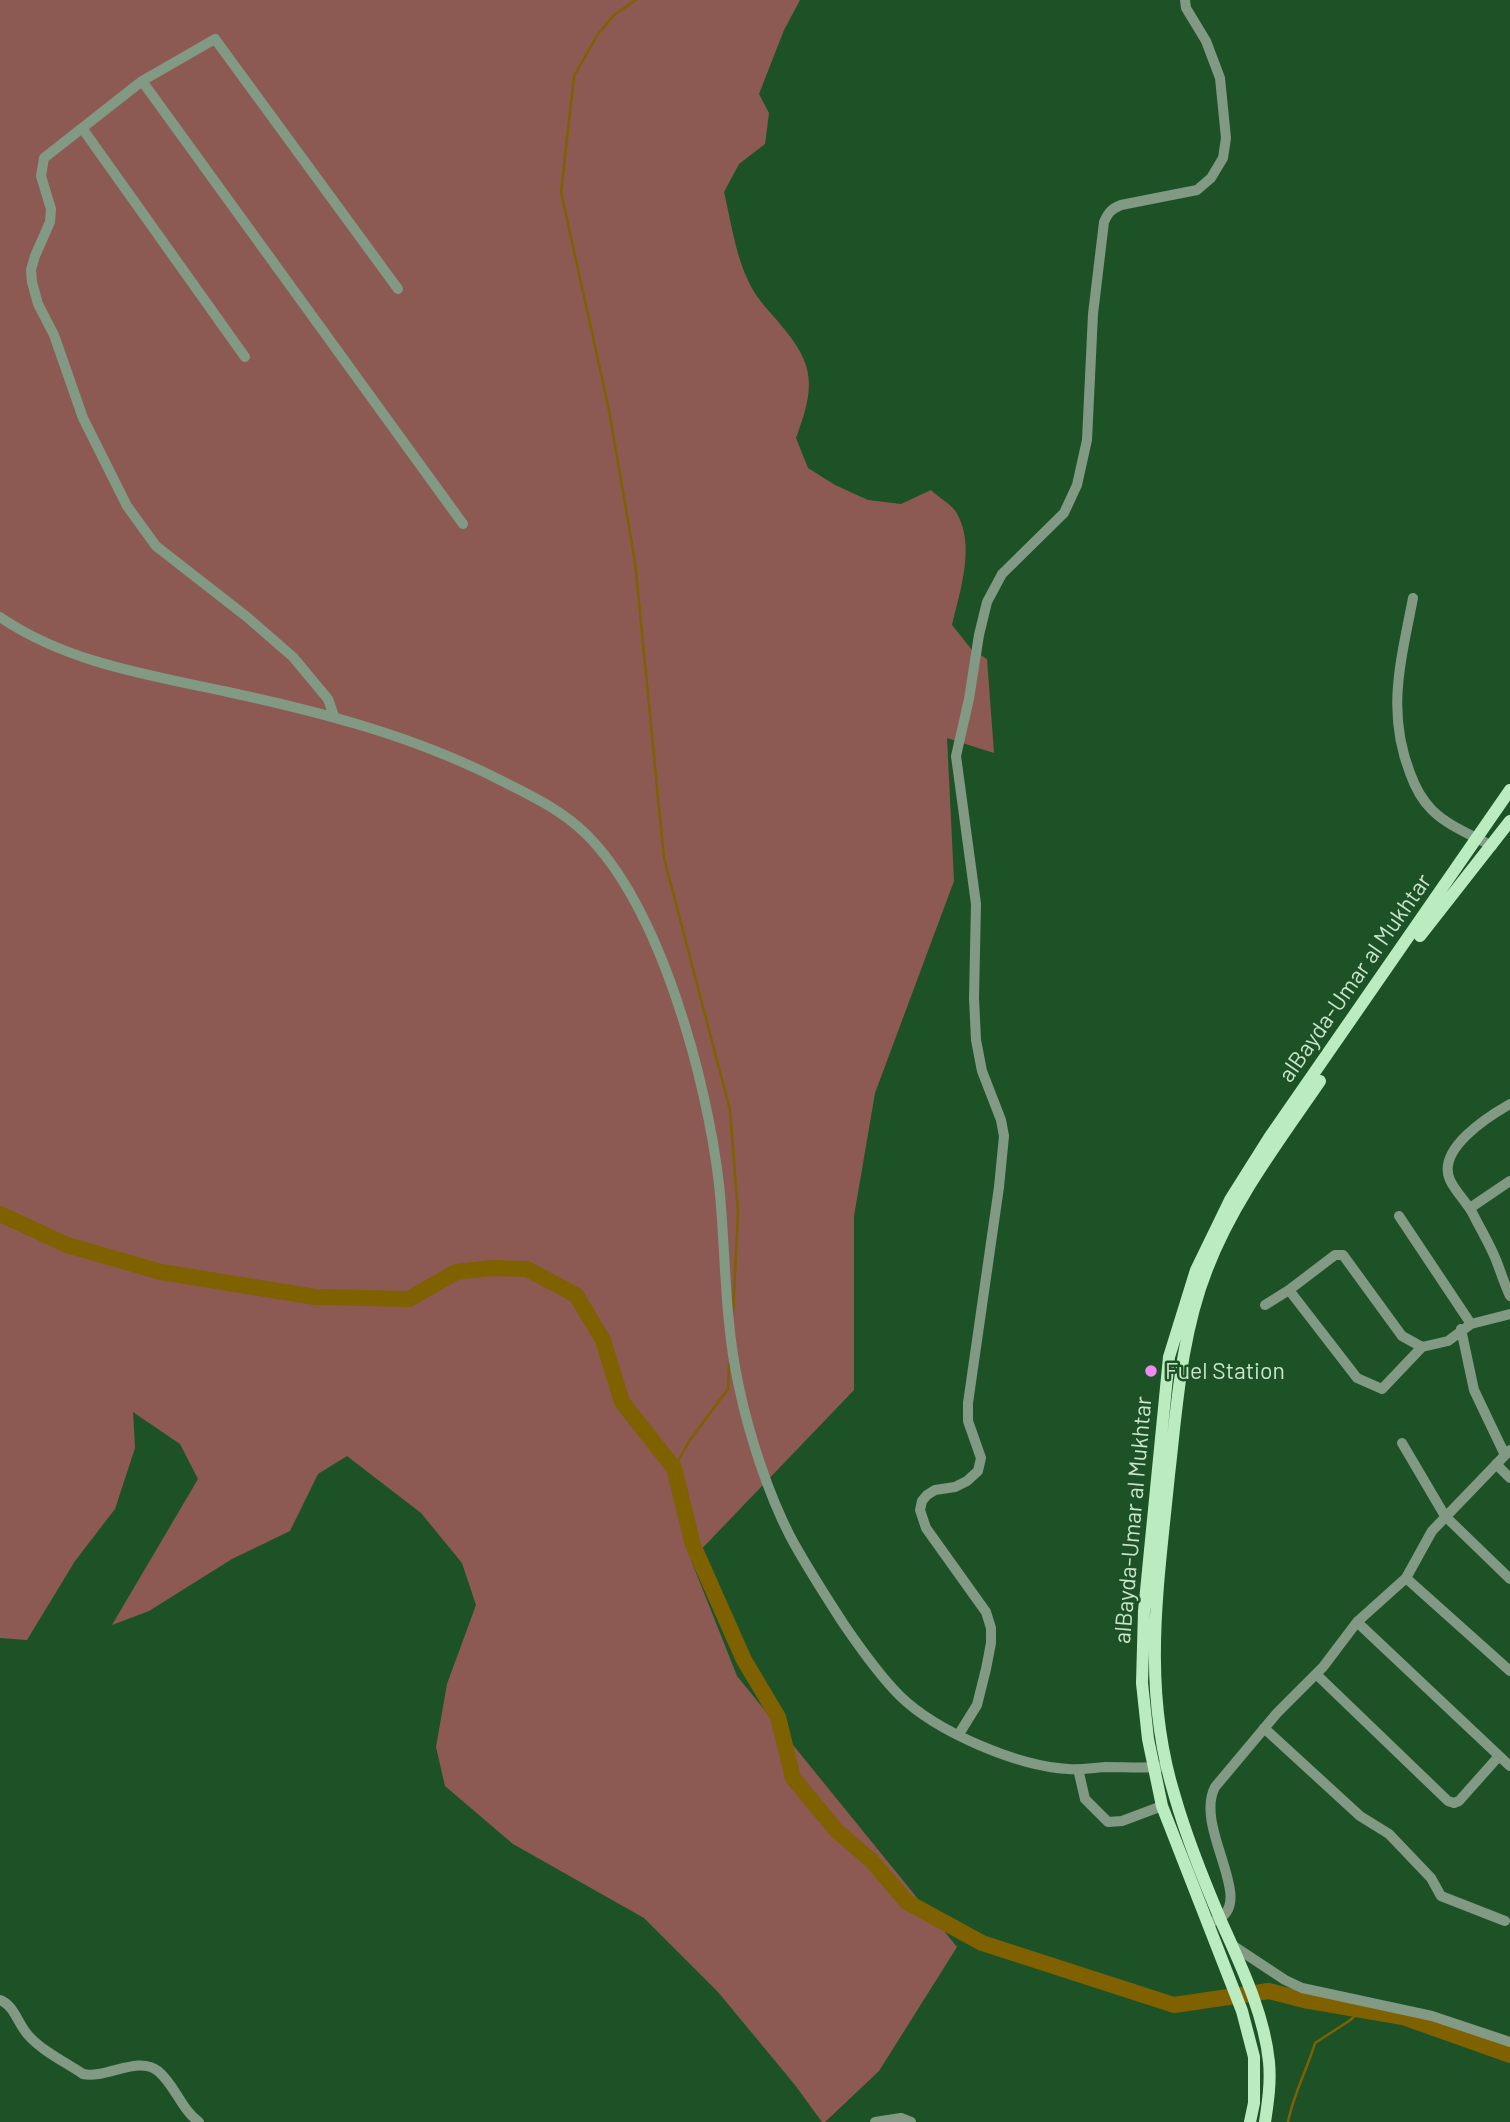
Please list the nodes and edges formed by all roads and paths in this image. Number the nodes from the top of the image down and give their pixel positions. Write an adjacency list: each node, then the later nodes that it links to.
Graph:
1 (1185, 0): 36 (street)
2 (142, 81): 3 (street); 4 (street); 6 (street)
3 (82, 128): 5 (street); 9 (street)
4 (398, 289)
5 (245, 357)
6 (463, 524)
7 (1413, 598): 12 (street)
8 (0, 617): 9 (street)
9 (334, 716): 36 (street)
10 (1510, 790): 12 (main road, alBayda-Umar al Mukhtar)
11 (1510, 821): 13 (main road, alBayda-Umar al Mukhtar)
12 (1478, 838): 13 (street); 39 (main road, alBayda-Umar al Mukhtar)
13 (1492, 846): 39 (main road, alBayda-Umar al Mukhtar)
14 (1510, 1104): 16 (street)
15 (1510, 1181): 16 (street)
16 (1470, 1208): 19 (street)
17 (1399, 1216): 24 (street)
18 (1510, 1258): 19 (street)
19 (1498, 1264): 21 (street)
20 (1289, 1290): 22 (street); 25 (street); 25 (street)
21 (1510, 1296)
22 (1265, 1305)
23 (1510, 1314): 24 (street)
24 (1466, 1326): 25 (street); 27 (street)
25 (1422, 1347)
26 (1402, 1443): 29 (street)
27 (1504, 1456): 28 (street); 29 (street)
28 (1510, 1478)
29 (1445, 1516): 30 (street); 31 (street)
30 (1406, 1578): 32 (street); 33 (street)
31 (1510, 1579)
32 (1357, 1622): 34 (street); 37 (street)
33 (1510, 1671)
34 (1316, 1674): 35 (street); 37 (street)
35 (1264, 1728): 42 (street); 43 (street)
36 (959, 1734): 40 (street)
37 (1499, 1756): 38 (street)
38 (1510, 1766)
39 (1160, 1767): 40 (street); 41 (main road, alBayda-Umar al Mukhtar); 42 (main road, alBayda-Umar al Mukhtar)
40 (1078, 1769): 41 (street)
41 (1161, 1806): 42 (main road, alBayda-Umar al Mukhtar)
42 (1214, 1921): 44 (main road, alBayda-Umar al Mukhtar); 50 (main road, alBayda-Umar al Mukhtar)
43 (1505, 1922)
44 (1232, 1945): 46 (street); 51 (main road, alBayda-Umar al Mukhtar)
45 (0, 2000): 47 (street)
46 (1510, 2042)
47 (199, 2122)
48 (875, 2122): 49 (street)
49 (911, 2122)
50 (1250, 2122)
51 (1265, 2122)

